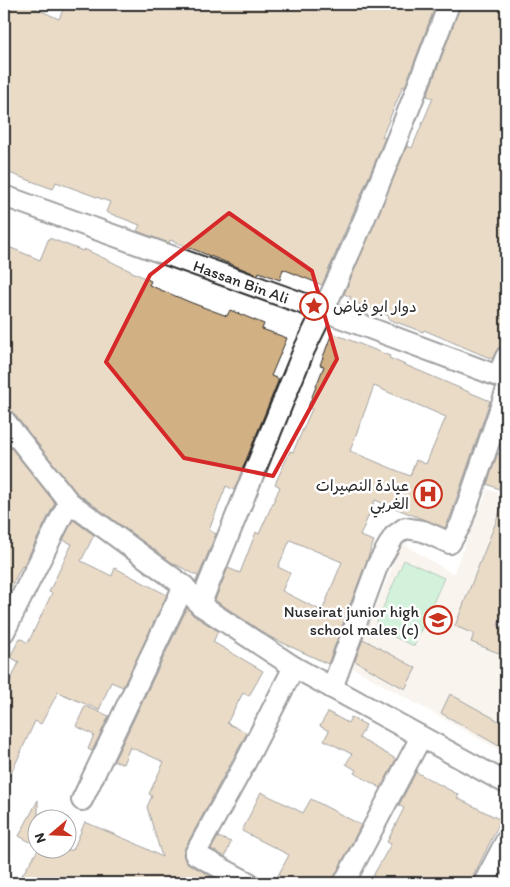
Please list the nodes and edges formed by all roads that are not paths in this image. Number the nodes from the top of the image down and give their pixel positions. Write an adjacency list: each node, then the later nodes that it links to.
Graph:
1 (449, 4): 3 (street)
2 (4, 196): 3 (street, Hassan Bin Ali)
3 (324, 310): 5 (street, Hassan Bin Ali); 9 (street)
4 (506, 357): 5 (street)
5 (504, 383): 12 (street)
6 (4, 420): 7 (street)
7 (69, 502): 8 (street); 10 (street)
8 (184, 586): 9 (street); 15 (street)
9 (200, 605): 11 (street)
10 (4, 632)
11 (294, 667): 12 (street); 17 (street)
12 (332, 688): 13 (street)
13 (421, 737): 14 (street); 18 (street)
14 (506, 783)
15 (82, 800)
16 (506, 841): 19 (street)
17 (249, 883)
18 (344, 883)
19 (484, 883)

